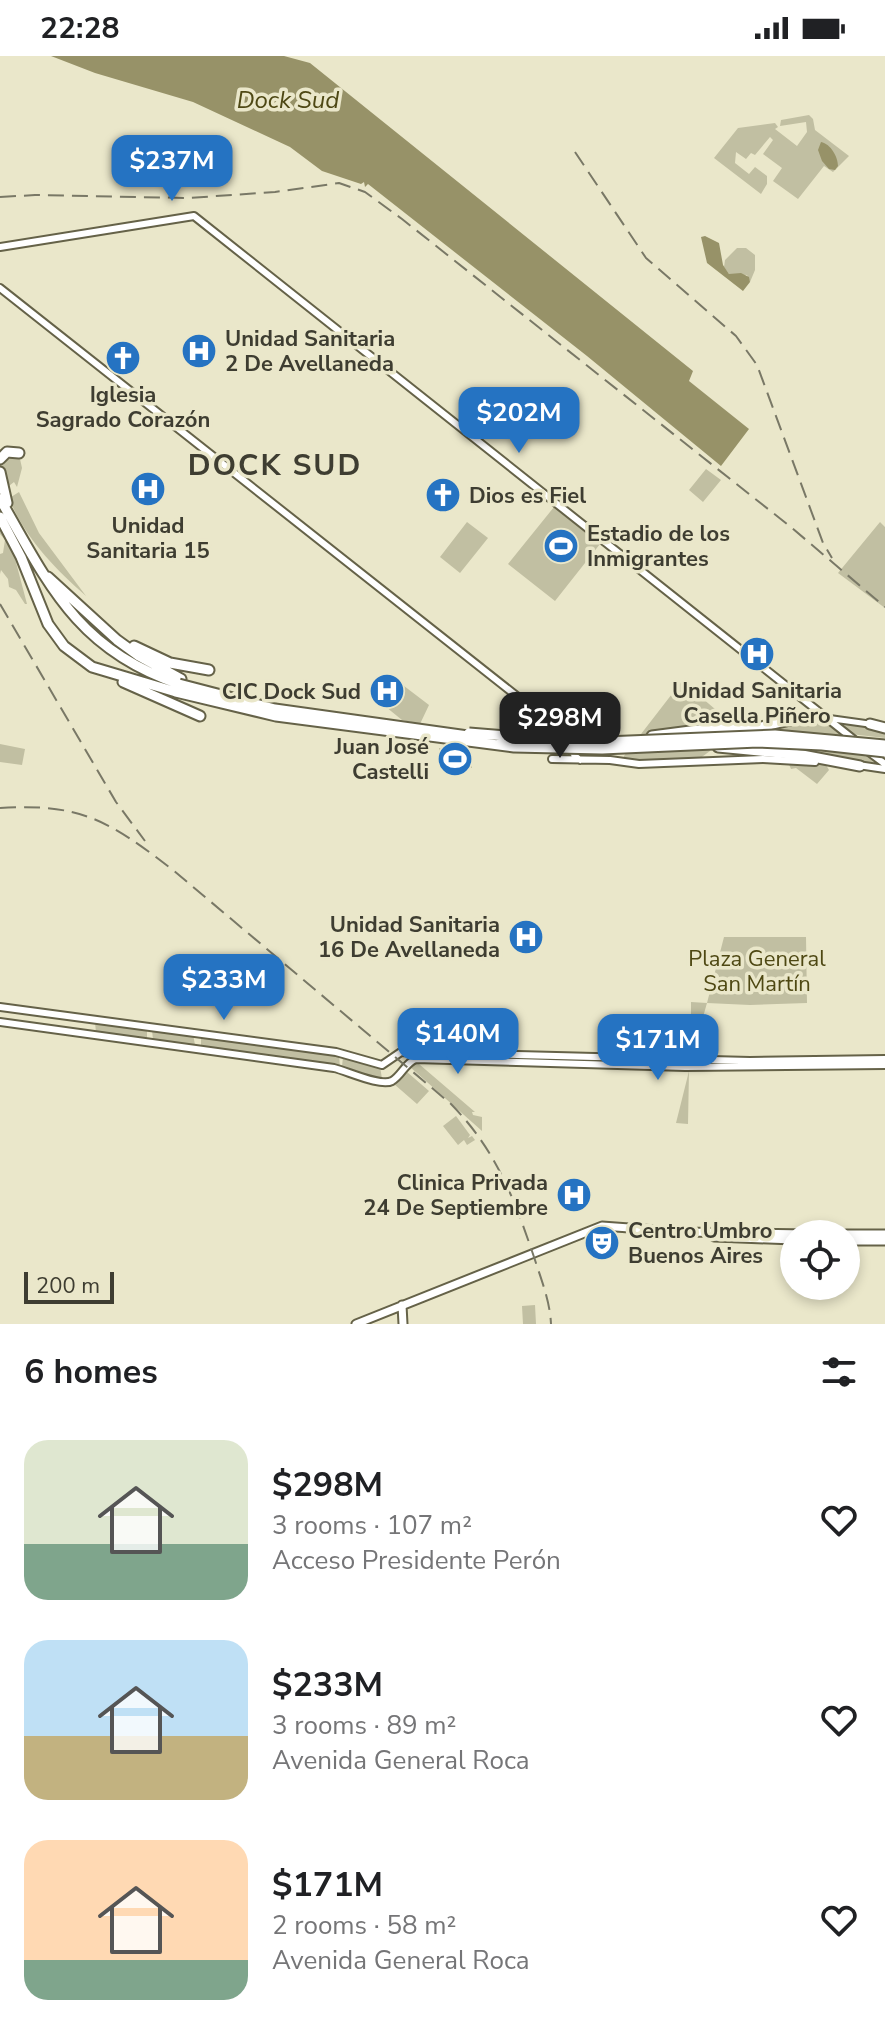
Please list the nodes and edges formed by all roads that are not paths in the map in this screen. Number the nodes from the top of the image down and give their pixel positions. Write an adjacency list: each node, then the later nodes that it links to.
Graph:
1 (0, 247): 15 (main road)
2 (0, 288): 24 (main road)
3 (19, 453): 4 (highway)
4 (0, 459)
5 (0, 472): 8 (highway)
6 (0, 499): 8 (highway)
7 (0, 517): 11 (highway)
8 (15, 525): 9 (highway)
9 (36, 565): 10 (highway); 13 (highway)
10 (105, 629): 12 (highway); 13 (highway)
11 (92, 667): 13 (highway); 14 (highway)
12 (209, 670)
13 (179, 685): 19 (highway, bridge); 20 (highway, bridge); 21 (highway, bridge)
14 (200, 716)
15 (826, 718): 16 (street); 17 (street); 26 (main road)
16 (790, 720): 19 (highway, bridge)
17 (870, 724): 18 (highway)
18 (885, 728)
19 (652, 736): 20 (highway, bridge)
20 (885, 743)
21 (667, 746): 22 (highway, bridge); 25 (highway, bridge)
22 (885, 752)
23 (552, 759): 24 (main road)
24 (580, 760): 25 (main road)
25 (860, 766): 26 (main road)
26 (885, 767)
27 (0, 1007): 29 (main road)
28 (0, 1022): 30 (main road)
29 (885, 1059)
30 (885, 1065)
31 (593, 1230): 32 (main road); 35 (main road); 38 (main road)
32 (780, 1234)
33 (860, 1234): 34 (main road)
34 (885, 1234)
35 (780, 1239)
36 (860, 1241): 37 (main road)
37 (885, 1241)
38 (402, 1305): 39 (main road); 40 (main road)
39 (356, 1324)
40 (403, 1324)

